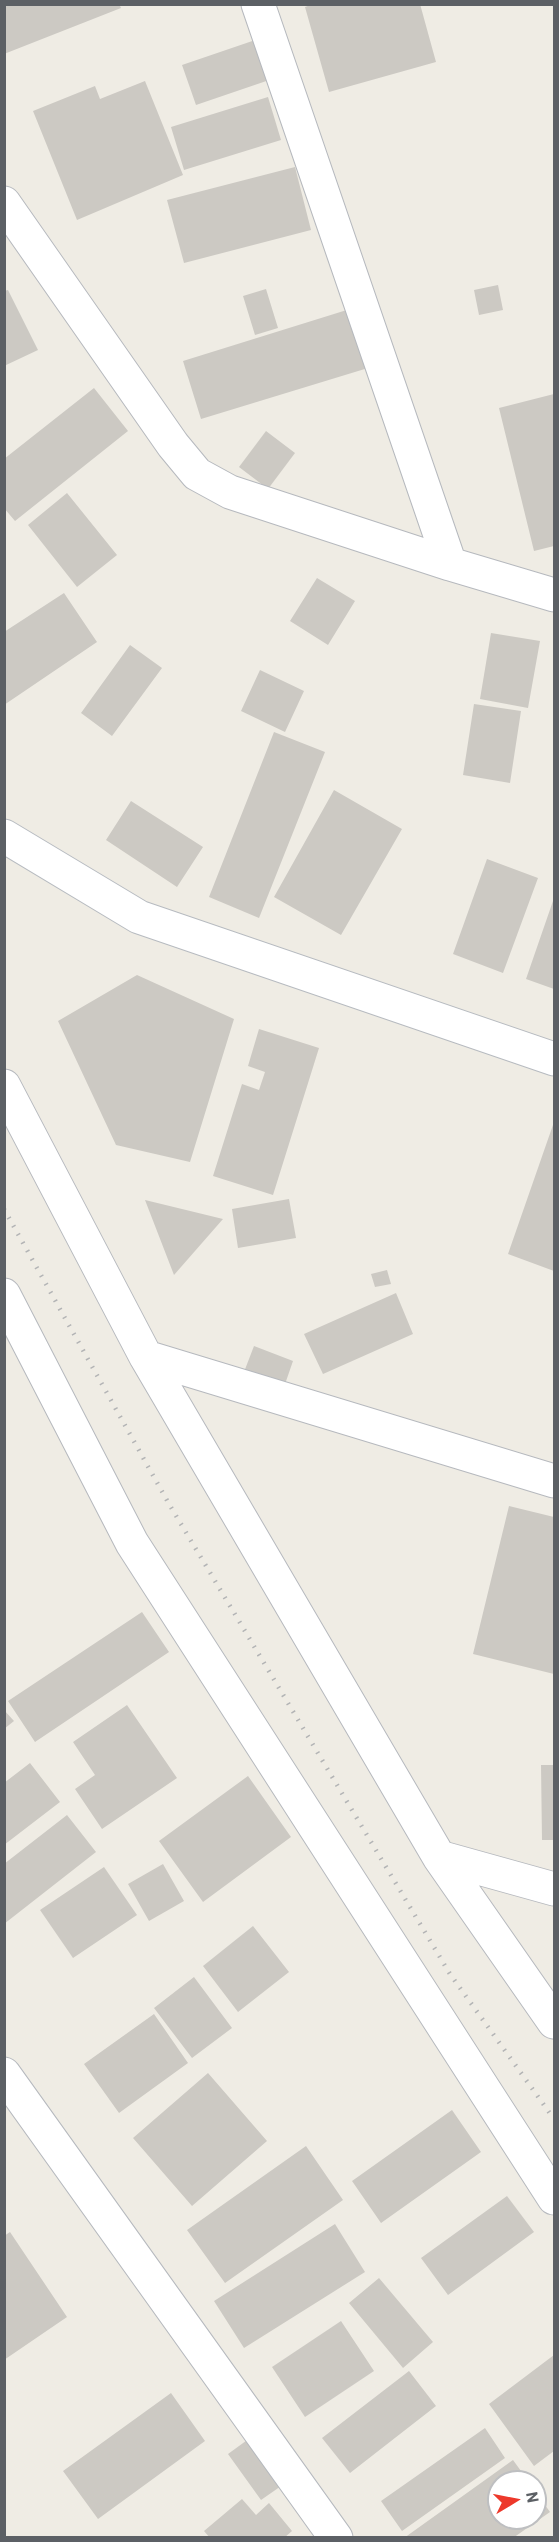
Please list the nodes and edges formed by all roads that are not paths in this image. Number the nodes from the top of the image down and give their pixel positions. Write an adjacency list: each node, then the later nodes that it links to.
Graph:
1 (258, 4): 3 (street)
2 (4, 202): 3 (street)
3 (450, 564): 4 (street)
4 (555, 595)
5 (4, 836): 6 (street)
6 (555, 1059)
7 (4, 1086): 9 (street)
8 (4, 1295): 15 (street)
9 (146, 1357): 10 (street); 11 (street)
10 (555, 1481)
11 (439, 1857): 12 (street); 13 (street)
12 (555, 1889)
13 (555, 2022)
14 (4, 2074): 16 (street)
15 (555, 2198)
16 (336, 2538)

